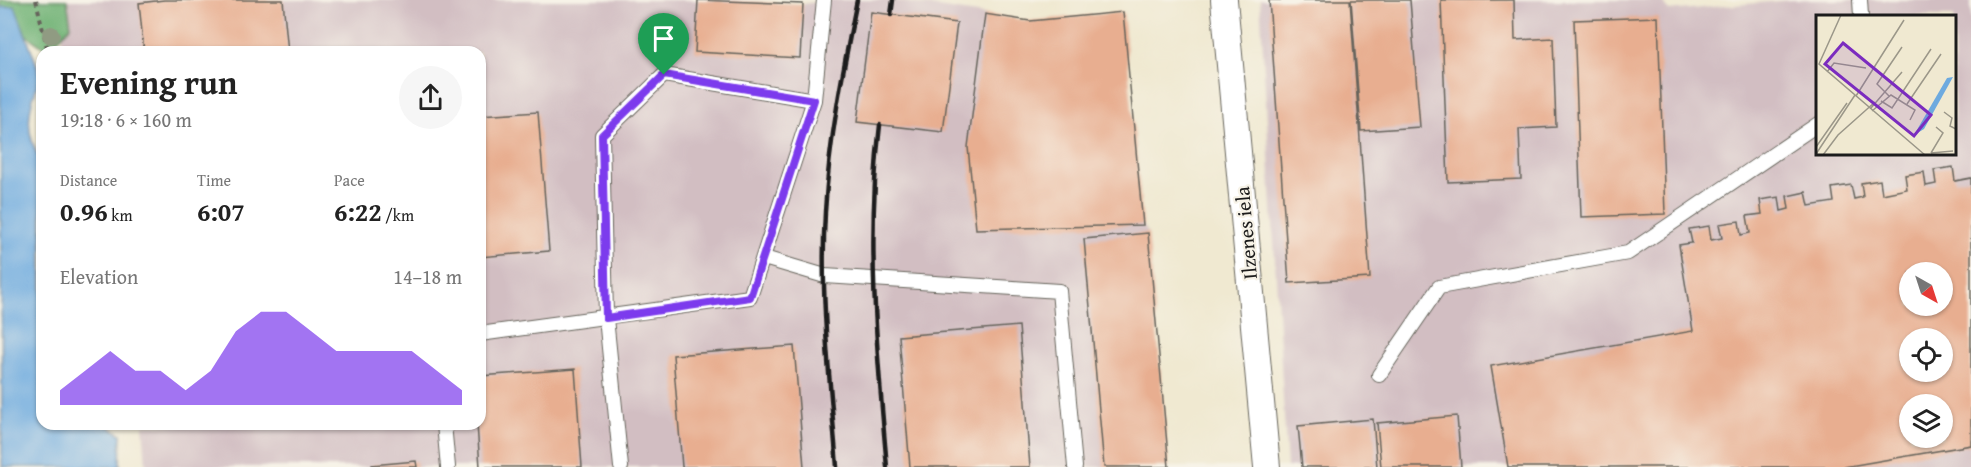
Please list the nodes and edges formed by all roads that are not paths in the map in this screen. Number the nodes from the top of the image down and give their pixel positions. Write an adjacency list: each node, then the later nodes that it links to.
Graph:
1 (824, 0): 5 (lane)
2 (1224, 0): 15 (street, Ilzenes iela)
3 (1860, 0): 4 (lane)
4 (1861, 15)
5 (814, 100): 7 (lane); 8 (lane)
6 (1816, 125): 10 (lane)
7 (764, 258): 8 (lane); 14 (lane)
8 (606, 318): 9 (lane); 13 (lane)
9 (486, 333)
10 (1379, 375)
11 (445, 430): 12 (lane)
12 (448, 467)
13 (621, 467)
14 (1076, 467)
15 (1267, 467)

